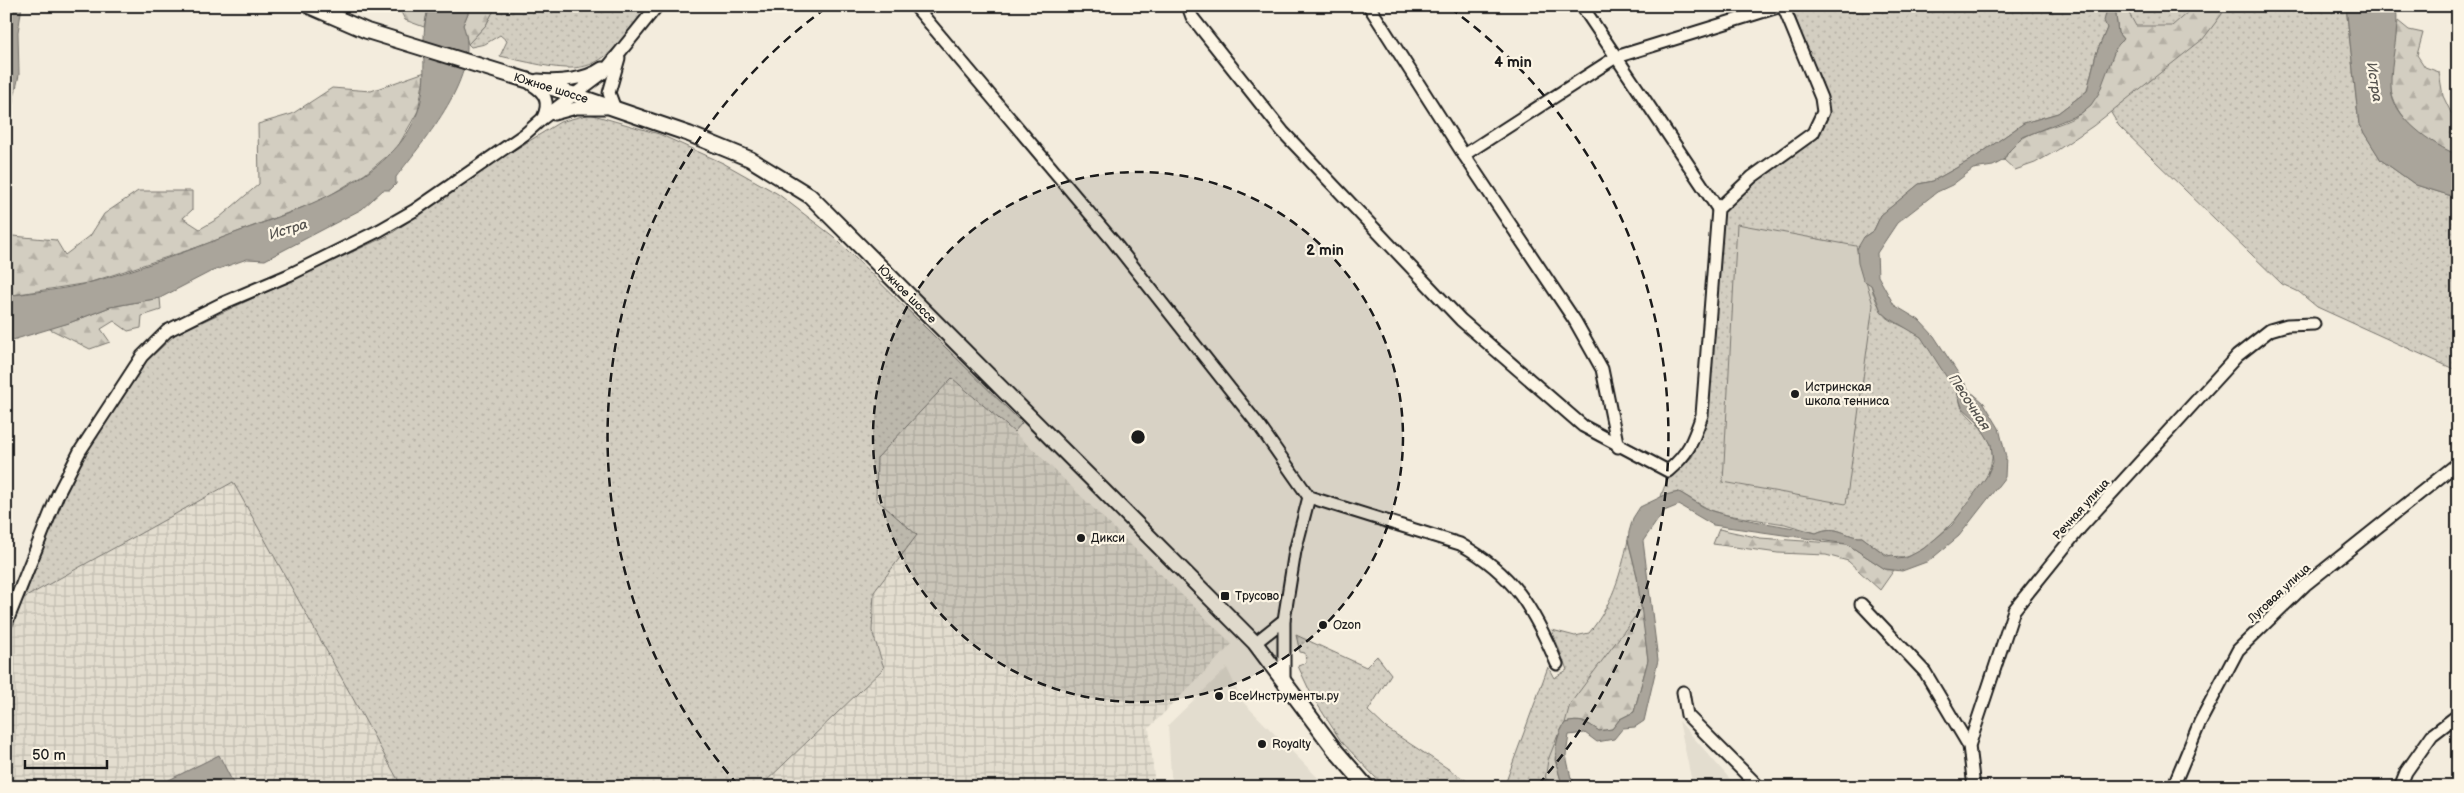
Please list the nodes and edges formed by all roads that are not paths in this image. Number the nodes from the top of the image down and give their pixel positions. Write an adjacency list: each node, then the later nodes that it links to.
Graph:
1 (309, 6): 10 (main road, Южное шоссе)
2 (657, 6): 8 (street)
3 (915, 6): 19 (street)
4 (1188, 6): 17 (street)
5 (1369, 6): 14 (street)
6 (1582, 6): 9 (street)
7 (1782, 6): 9 (street); 15 (street)
8 (622, 50): 10 (street); 11 (street); 12 (street)
9 (1616, 57): 14 (street); 15 (street)
10 (524, 79): 11 (main road, Южное шоссе); 13 (street)
11 (575, 95): 12 (main road, Южное шоссе); 13 (street)
12 (615, 109): 13 (street); 23 (main road, Южное шоссе)
13 (543, 118): 22 (street)
14 (1464, 155): 17 (street)
15 (1718, 209): 17 (street)
16 (2314, 324): 28 (street, Речная улица)
17 (1618, 447)
18 (2458, 463): 32 (street, Луговая улица)
19 (1309, 497): 21 (street); 24 (street)
20 (1861, 604): 28 (street)
21 (1284, 620): 23 (street); 25 (street)
22 (6, 624)
23 (1255, 643): 25 (main road, Южное шоссе)
24 (1557, 664)
25 (1284, 682): 29 (main road, Южное шоссе)
26 (1683, 692): 30 (street)
27 (2458, 716): 33 (street)
28 (1969, 746): 31 (street, Речная улица)
29 (1368, 787)
30 (1759, 787)
31 (1974, 787)
32 (2173, 787)
33 (2400, 787)

